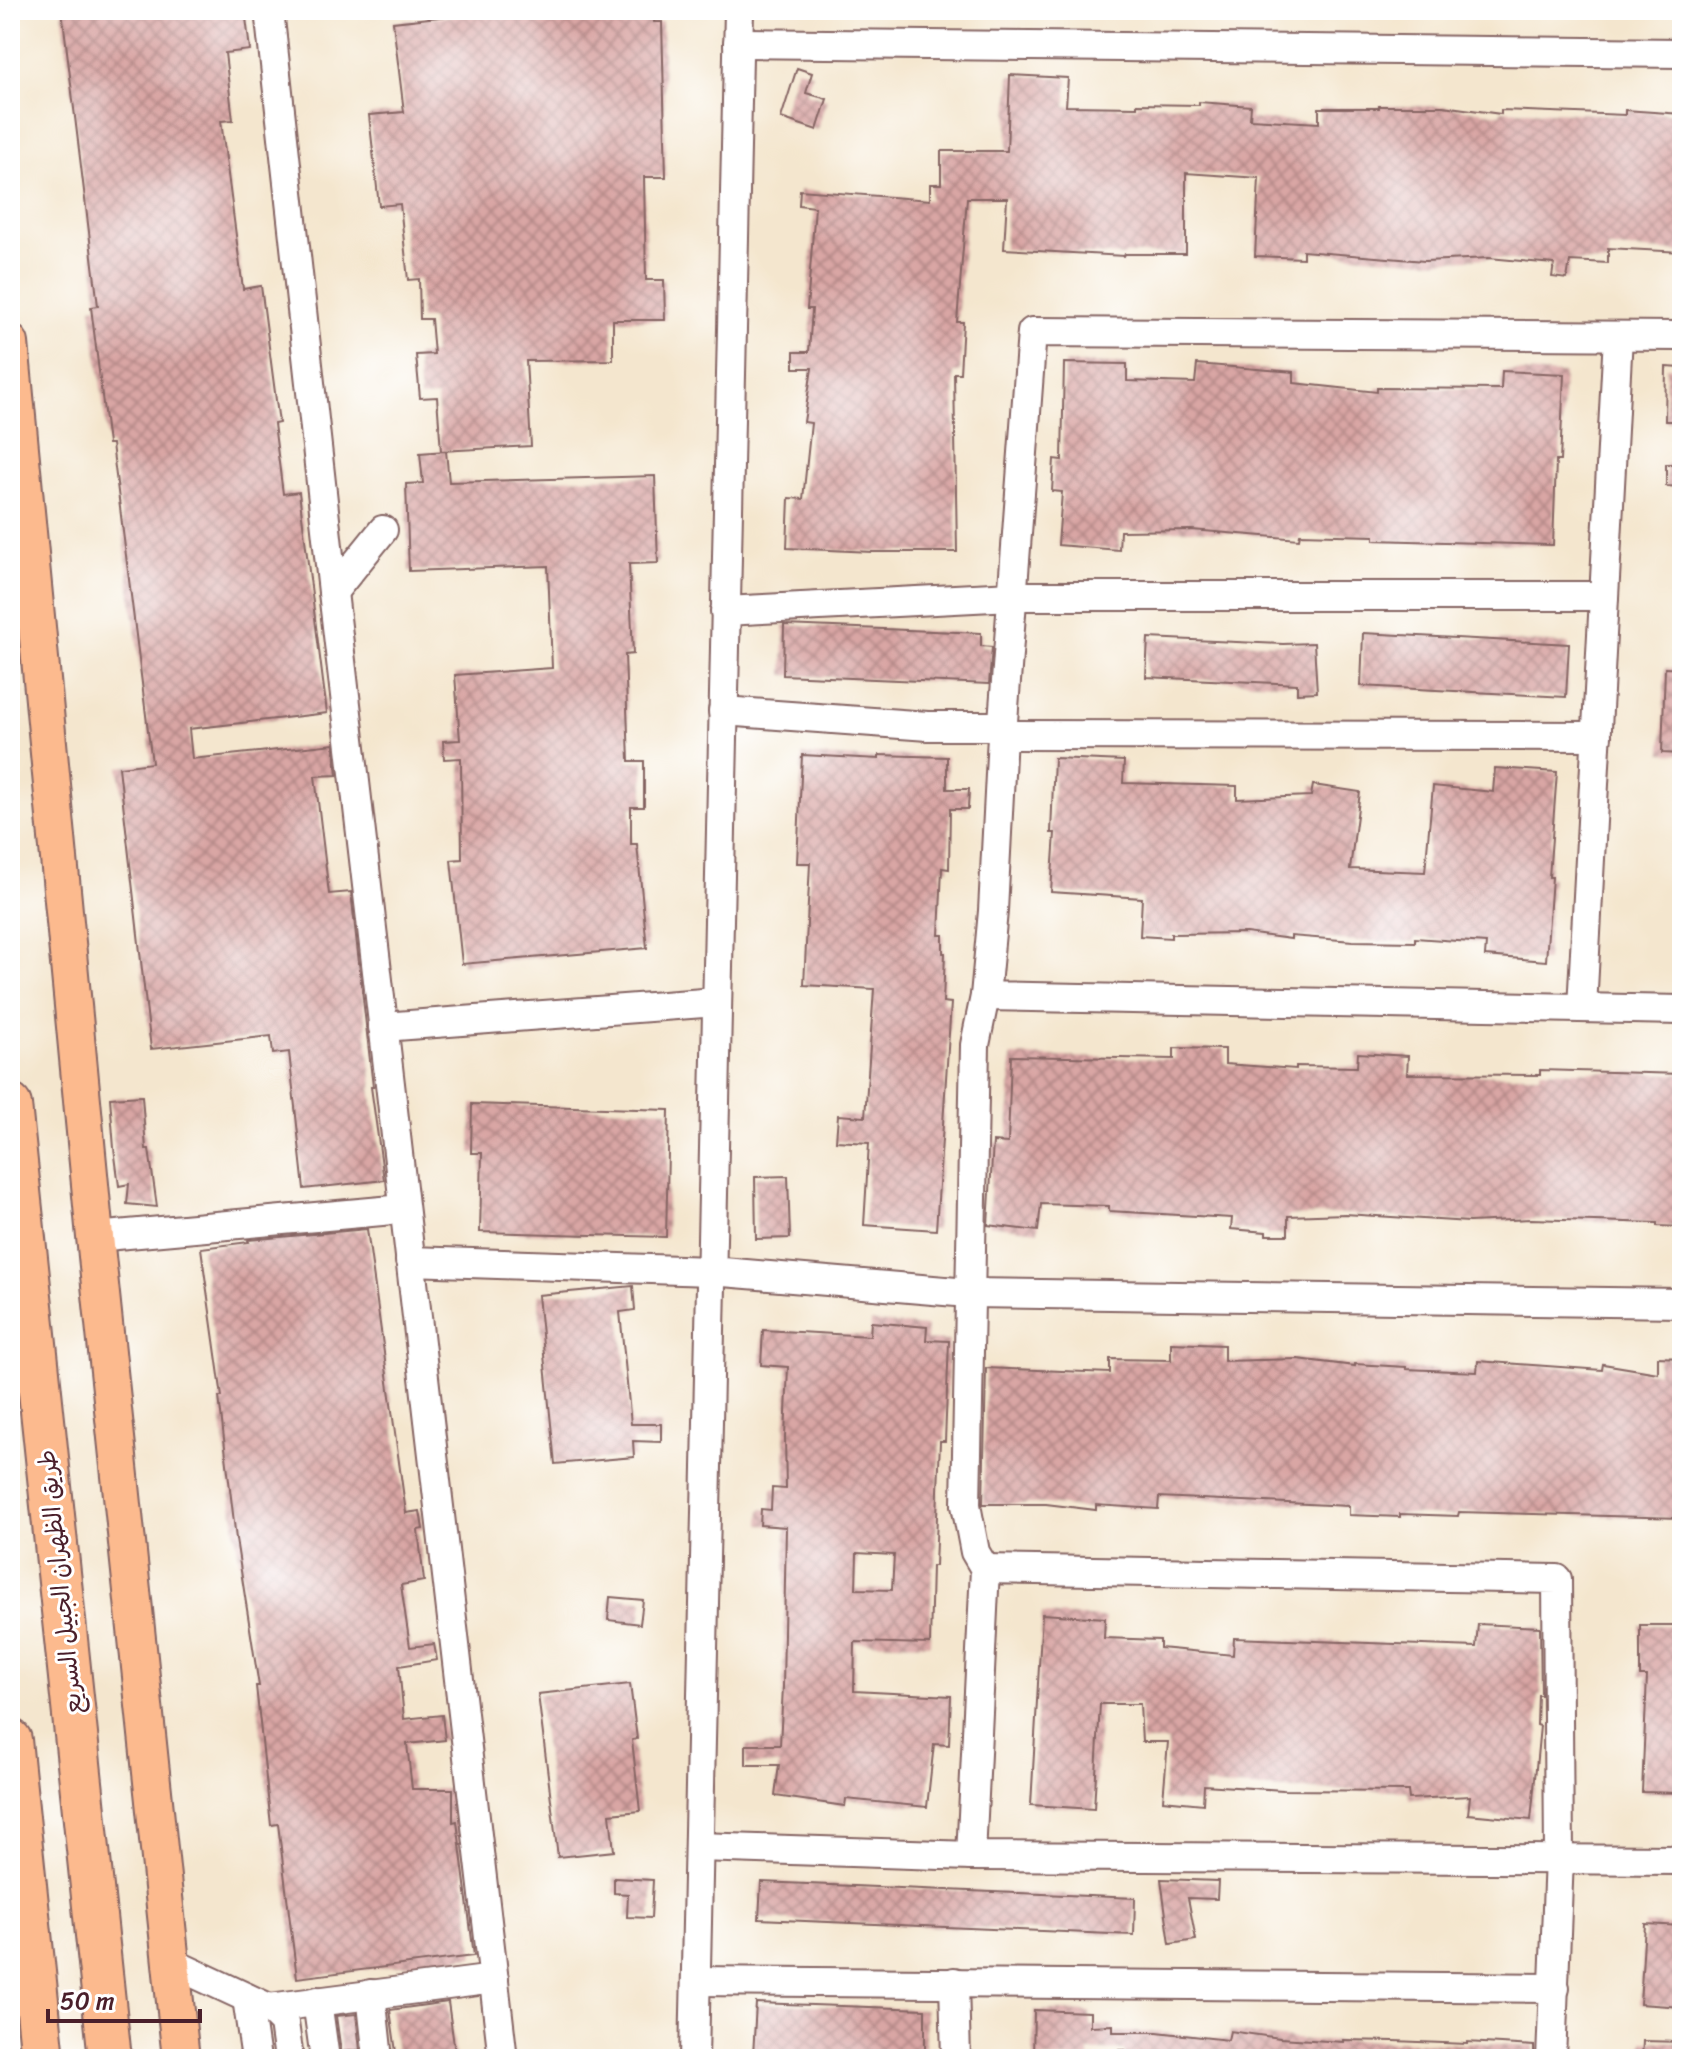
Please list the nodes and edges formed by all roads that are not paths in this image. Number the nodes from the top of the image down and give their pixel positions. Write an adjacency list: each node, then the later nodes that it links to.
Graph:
1 (269, 10): 9 (street)
2 (739, 10): 3 (street)
3 (738, 43): 4 (street); 12 (street)
4 (1682, 53)
5 (1618, 336): 6 (street); 10 (street); 11 (street)
6 (1682, 336)
7 (10, 343): 23 (main road)
8 (383, 530): 9 (street)
9 (333, 592): 20 (street)
10 (1012, 596): 11 (street); 12 (street); 14 (street)
11 (1604, 596): 15 (street)
12 (725, 611): 13 (street)
13 (723, 711): 14 (street); 17 (street)
14 (1002, 730): 15 (street); 16 (street)
15 (1597, 736): 18 (street)
16 (985, 996): 18 (street); 26 (street)
17 (717, 1002): 20 (street); 25 (street)
18 (1582, 1008): 19 (street)
19 (1682, 1010)
20 (383, 1027): 22 (street)
21 (10, 1105): 42 (highway, طريق الظهران الجبيل السريع)
22 (404, 1209): 23 (street); 24 (street)
23 (95, 1237): 34 (main road)
24 (410, 1261): 25 (street); 35 (street)
25 (711, 1271): 26 (street); 30 (street)
26 (968, 1293): 27 (street); 28 (street)
27 (1682, 1303)
28 (985, 1569): 31 (street); 32 (street)
29 (10, 1740): 43 (highway)
30 (699, 1847): 31 (street); 37 (street)
31 (971, 1856): 32 (street)
32 (1559, 1858): 33 (street); 38 (street)
33 (1682, 1860)
34 (170, 1962): 41 (street); 44 (main road)
35 (494, 1979): 39 (street); 49 (street)
36 (954, 1982): 37 (street); 38 (street); 51 (street)
37 (701, 1986): 50 (street)
38 (1555, 1988): 52 (street)
39 (371, 1994): 40 (street); 48 (street)
40 (317, 2001): 41 (street); 47 (street)
41 (258, 2003): 45 (street); 46 (street)
42 (110, 2052)
43 (43, 2059)
44 (181, 2059)
45 (256, 2059)
46 (289, 2059)
47 (325, 2059)
48 (378, 2059)
49 (503, 2059)
50 (694, 2059)
51 (956, 2059)
52 (1551, 2059)

